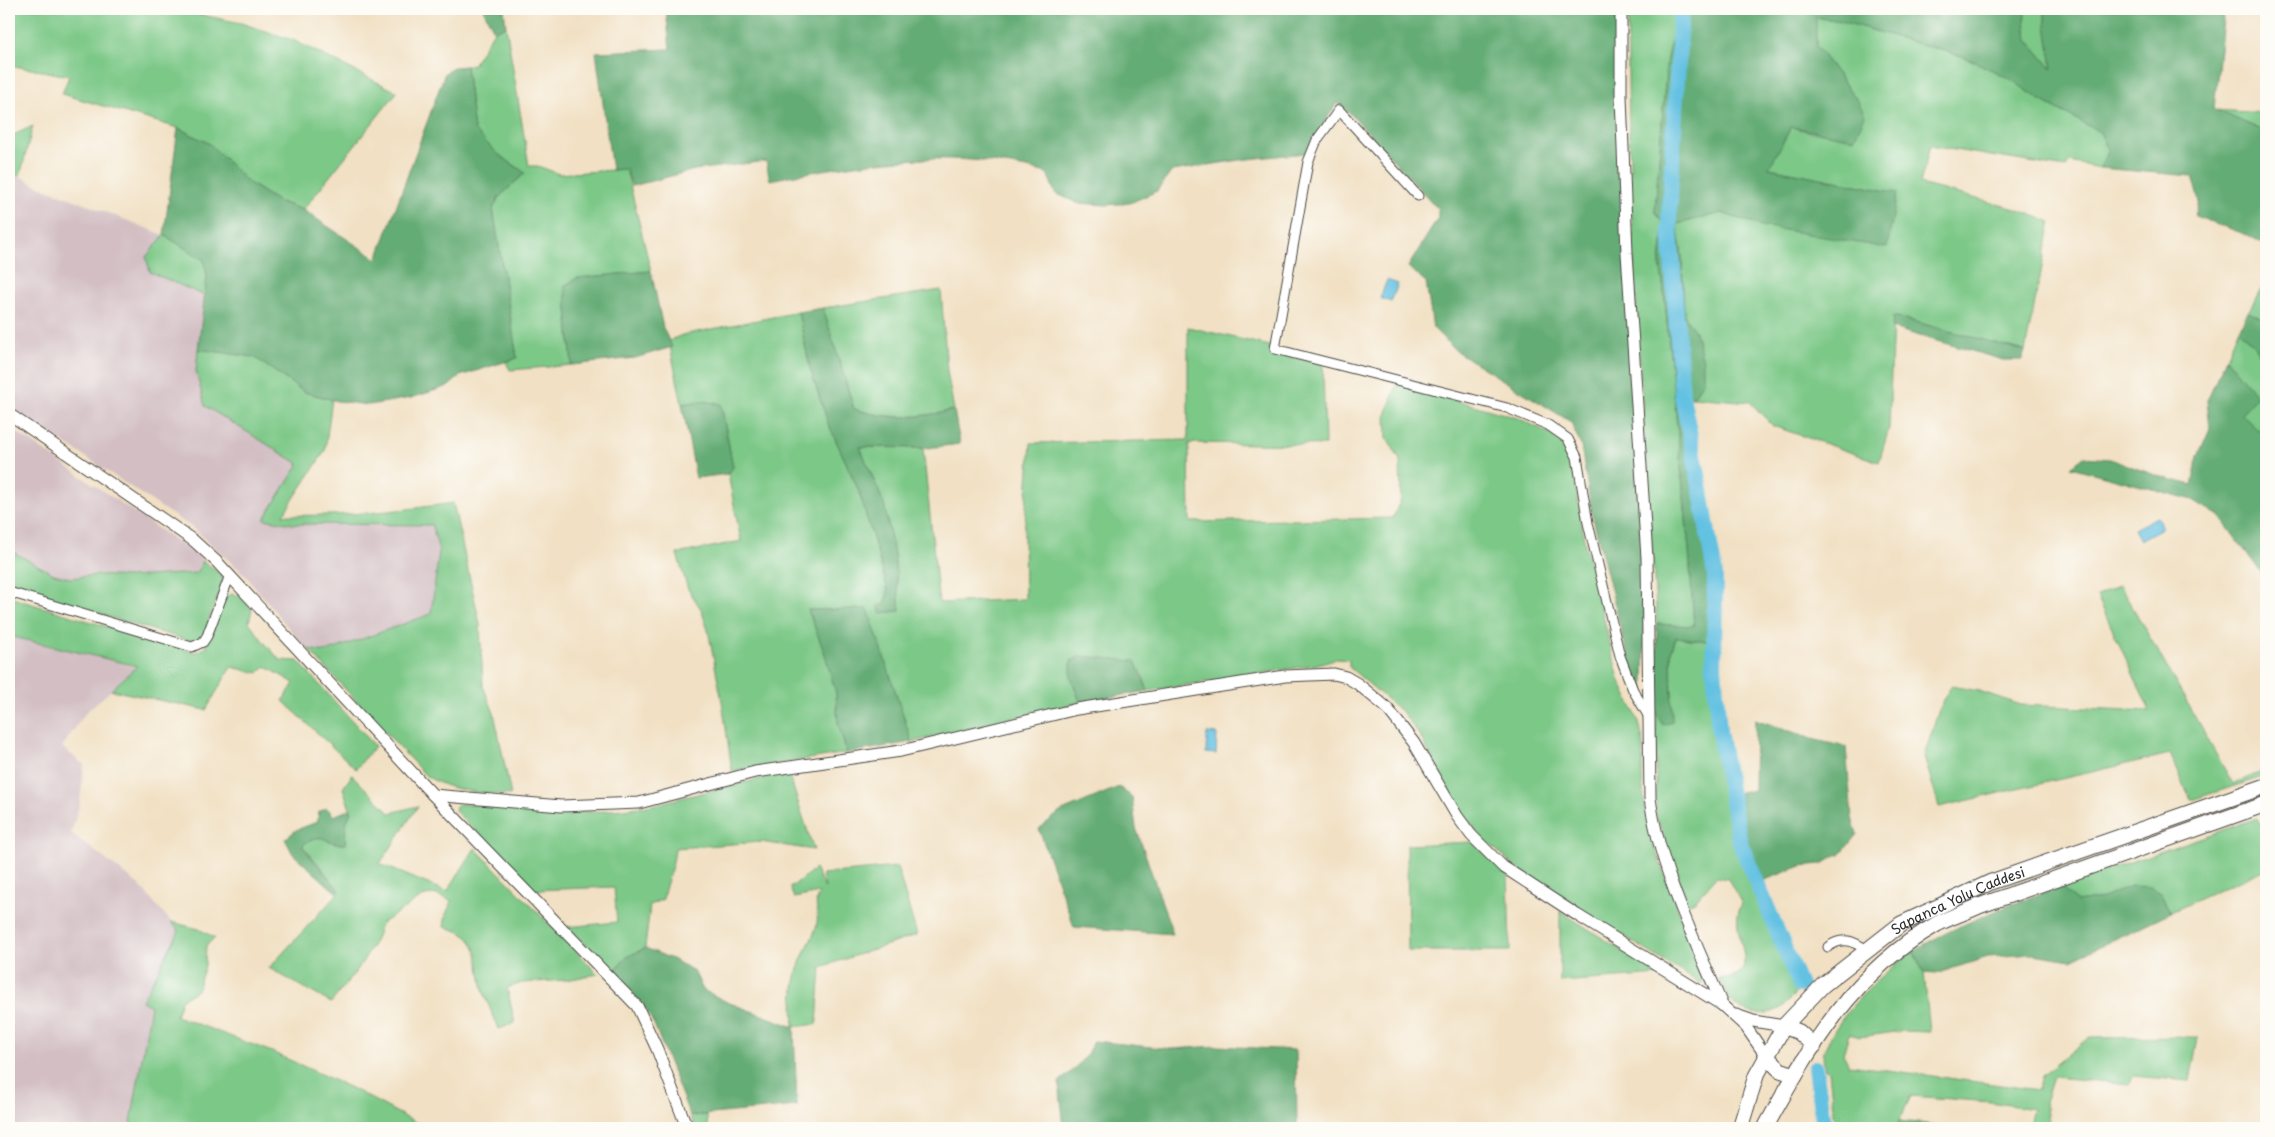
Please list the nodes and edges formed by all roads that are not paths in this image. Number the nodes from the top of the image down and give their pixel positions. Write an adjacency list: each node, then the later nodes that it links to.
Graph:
1 (1621, 9): 6 (street)
2 (1418, 196): 6 (street)
3 (9, 414): 4 (street)
4 (230, 574): 5 (street); 8 (street)
5 (9, 592)
6 (1650, 717): 12 (street)
7 (2266, 786): 11 (highway, Sapanca Yolu Caddesi)
8 (433, 795): 12 (street); 18 (street)
9 (2266, 804): 15 (highway, Sapanca Yolu Caddesi)
10 (1828, 947): 11 (street)
11 (1867, 950): 14 (highway, Sapanca Yolu Caddesi)
12 (1722, 1005): 13 (street)
13 (1732, 1013): 14 (street); 16 (street)
14 (1784, 1026): 15 (highway); 16 (highway, Sapanca Yolu Caddesi)
15 (1814, 1046): 17 (highway, Sapanca Yolu Caddesi)
16 (1766, 1056): 17 (highway); 19 (highway, Sapanca Yolu Caddesi)
17 (1795, 1075): 20 (highway, Sapanca Yolu Caddesi)
18 (689, 1128)
19 (1740, 1128)
20 (1764, 1128)

